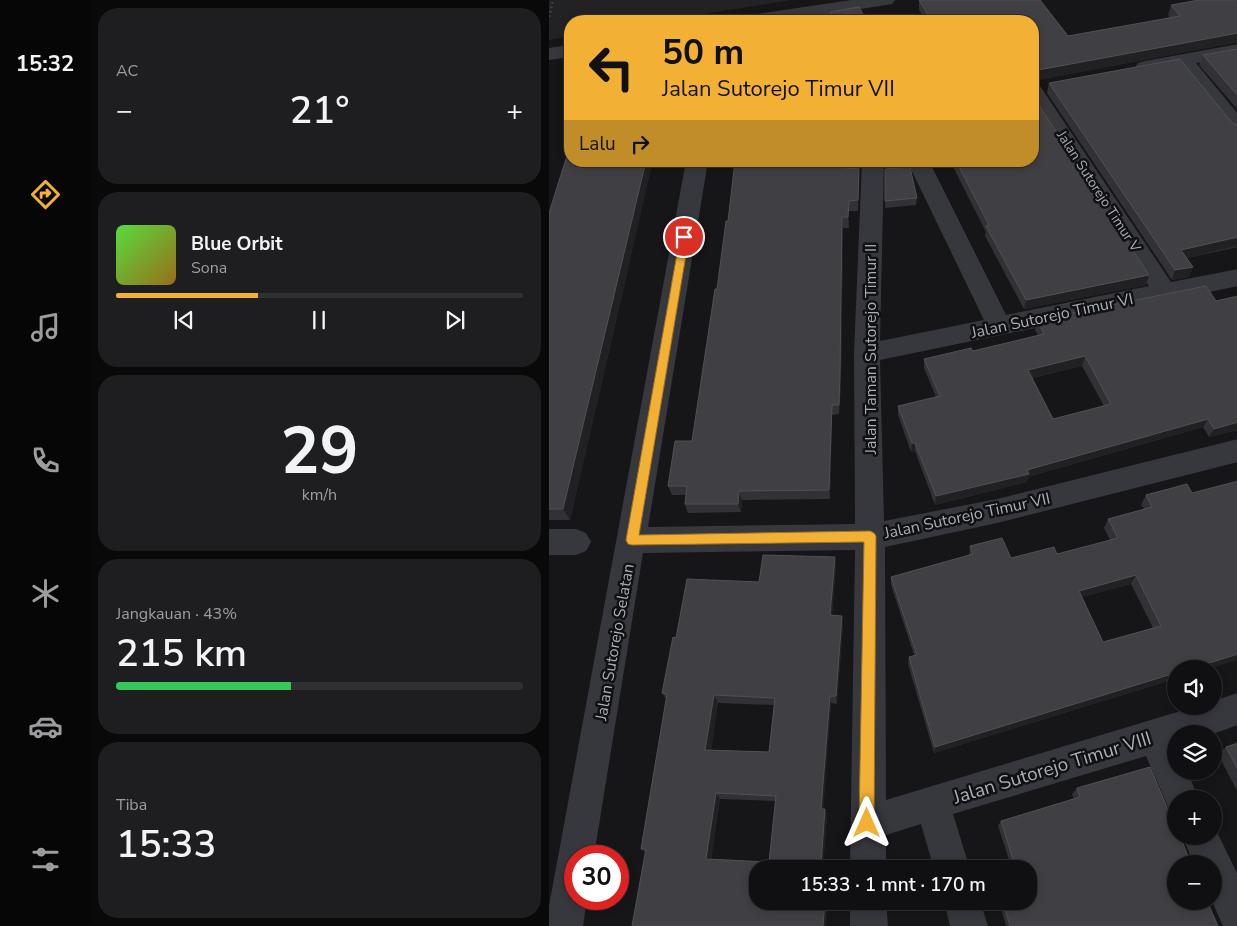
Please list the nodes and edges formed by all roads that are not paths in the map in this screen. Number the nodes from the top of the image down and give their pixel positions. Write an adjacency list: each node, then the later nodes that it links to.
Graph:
1 (886, 0): 2 (street)
2 (789, 15)
3 (1237, 50): 6 (street)
4 (564, 52): 5 (street)
5 (549, 54)
6 (1183, 60): 7 (street); 9 (street)
7 (1127, 71)
8 (1039, 87): 14 (street, Jalan Sutorejo Timur V)
9 (1237, 128)
10 (696, 167): 19 (street, Jalan Sutorejo Selatan)
11 (873, 167): 16 (street, Jalan Taman Sutorejo Timur II)
12 (921, 167): 15 (street)
13 (1237, 277): 14 (street, Jalan Sutorejo Timur VI)
14 (1165, 292): 15 (street, Jalan Sutorejo Timur VI)
15 (999, 325): 16 (street, Jalan Sutorejo Timur VI)
16 (867, 353): 18 (street, Jalan Taman Sutorejo Timur II)
17 (1237, 450): 18 (street, Jalan Sutorejo Timur VII)
18 (870, 536): 19 (street, Jalan Sutorejo Timur VII); 24 (street, Jalan Taman Sutorejo Timur II)
19 (632, 540): 25 (street, Jalan Sutorejo Selatan)
20 (1237, 709): 21 (street, Jalan Sutorejo Timur VIII)
21 (1153, 737): 22 (street); 23 (street, Jalan Sutorejo Timur VIII)
22 (1178, 790)
23 (931, 803): 24 (street, Jalan Sutorejo Timur VIII); 27 (street)
24 (867, 823): 26 (street, Jalan Taman Sutorejo Timur II)
25 (578, 845)
26 (868, 860)
27 (949, 860)
28 (1222, 884): 32 (street)
29 (567, 910): 33 (street)
30 (868, 910): 34 (street)
31 (965, 910): 35 (street)
32 (1237, 917)
33 (564, 926)
34 (869, 926)
35 (969, 926)

